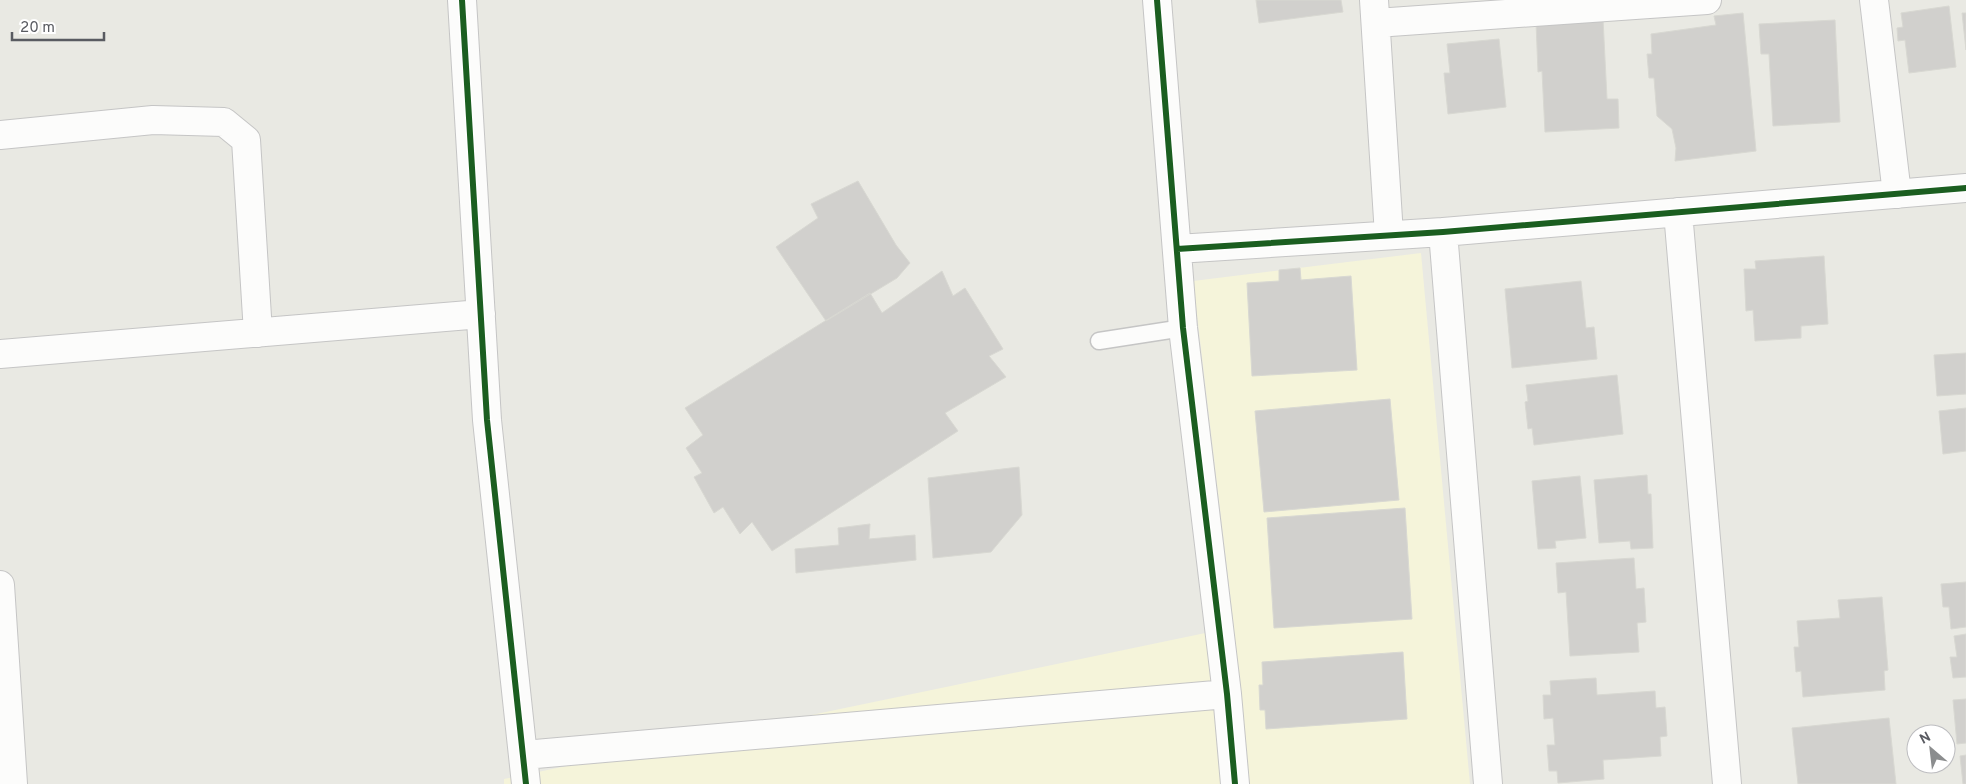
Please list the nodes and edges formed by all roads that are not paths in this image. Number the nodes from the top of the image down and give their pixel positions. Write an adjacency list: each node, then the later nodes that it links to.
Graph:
1 (462, 0): 13 (street)
2 (1156, 0): 12 (street)
3 (1707, 0): 5 (street)
4 (1874, 0): 8 (street)
5 (1375, 11): 11 (street)
6 (0, 135): 15 (street)
7 (1966, 188): 8 (street)
8 (1897, 194): 9 (street)
9 (1678, 212): 10 (street); 25 (street)
10 (1443, 232): 11 (street); 24 (street)
11 (1389, 235): 12 (street)
12 (1177, 249): 14 (street)
13 (481, 314): 15 (street); 20 (street)
14 (1183, 328): 16 (lane); 19 (street)
15 (258, 332): 17 (street)
16 (1099, 341)
17 (0, 354)
18 (0, 585): 21 (street)
19 (1227, 694): 20 (street); 23 (street)
20 (524, 755): 22 (street)
21 (13, 784)
22 (526, 784)
23 (1235, 784)
24 (1488, 784)
25 (1727, 784)

